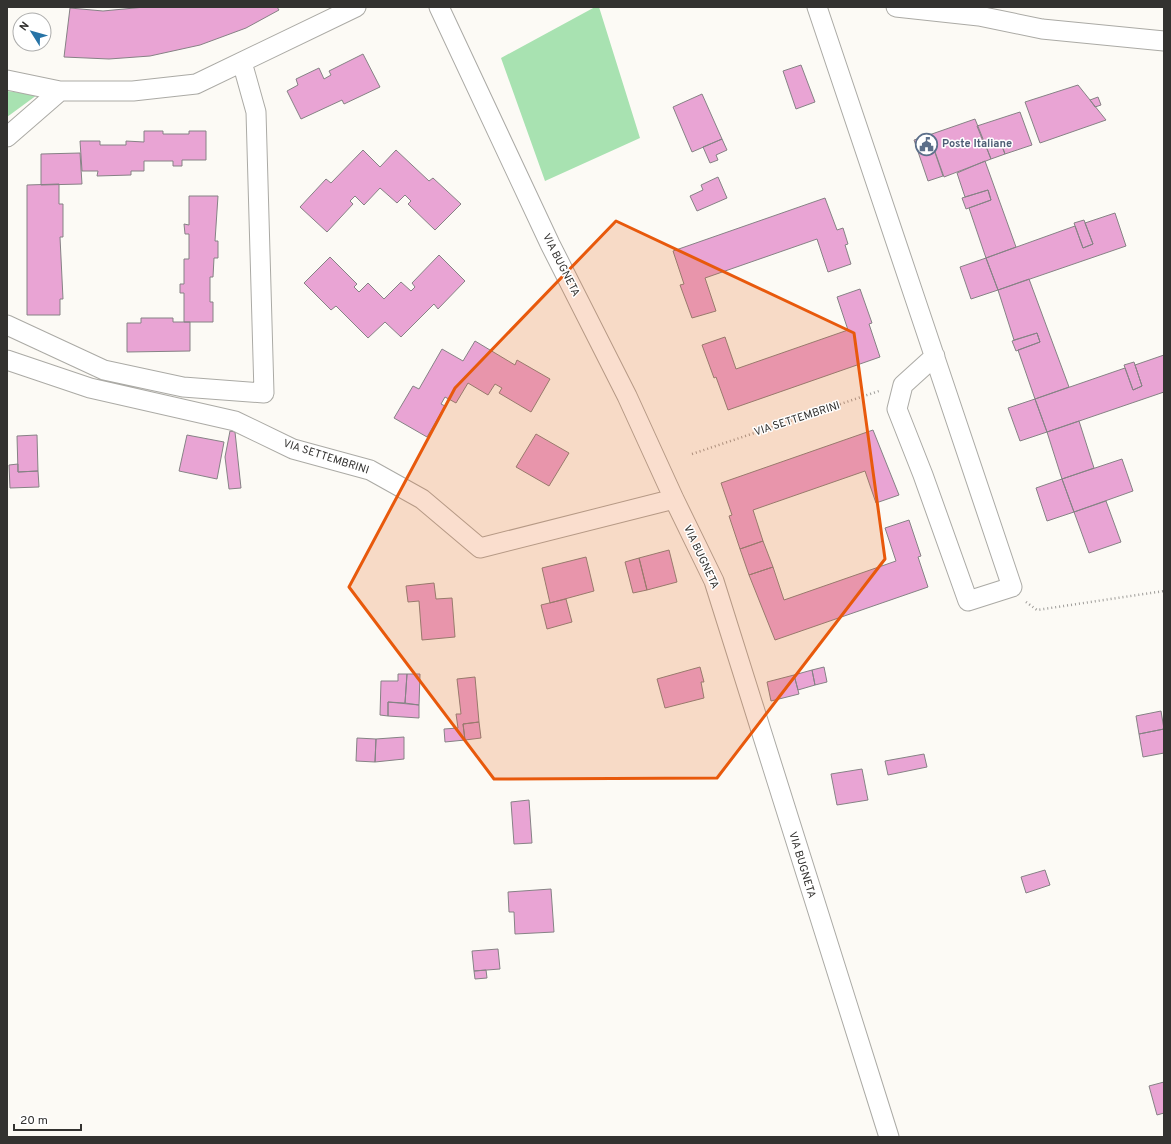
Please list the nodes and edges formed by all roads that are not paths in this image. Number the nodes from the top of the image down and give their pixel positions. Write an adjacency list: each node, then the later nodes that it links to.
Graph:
1 (356, 7): 6 (street)
2 (439, 7): 13 (street, VIA BUGNETA)
3 (817, 7): 11 (street)
4 (896, 7): 5 (street)
5 (1164, 41)
6 (242, 62): 8 (street); 10 (street)
7 (7, 80): 8 (street)
8 (60, 91): 9 (street)
9 (7, 137)
10 (7, 325)
11 (935, 356): 11 (street)
12 (7, 360): 13 (street, VIA SETTEMBRINI)
13 (674, 499): 14 (street, VIA BUGNETA)
14 (889, 1137)

